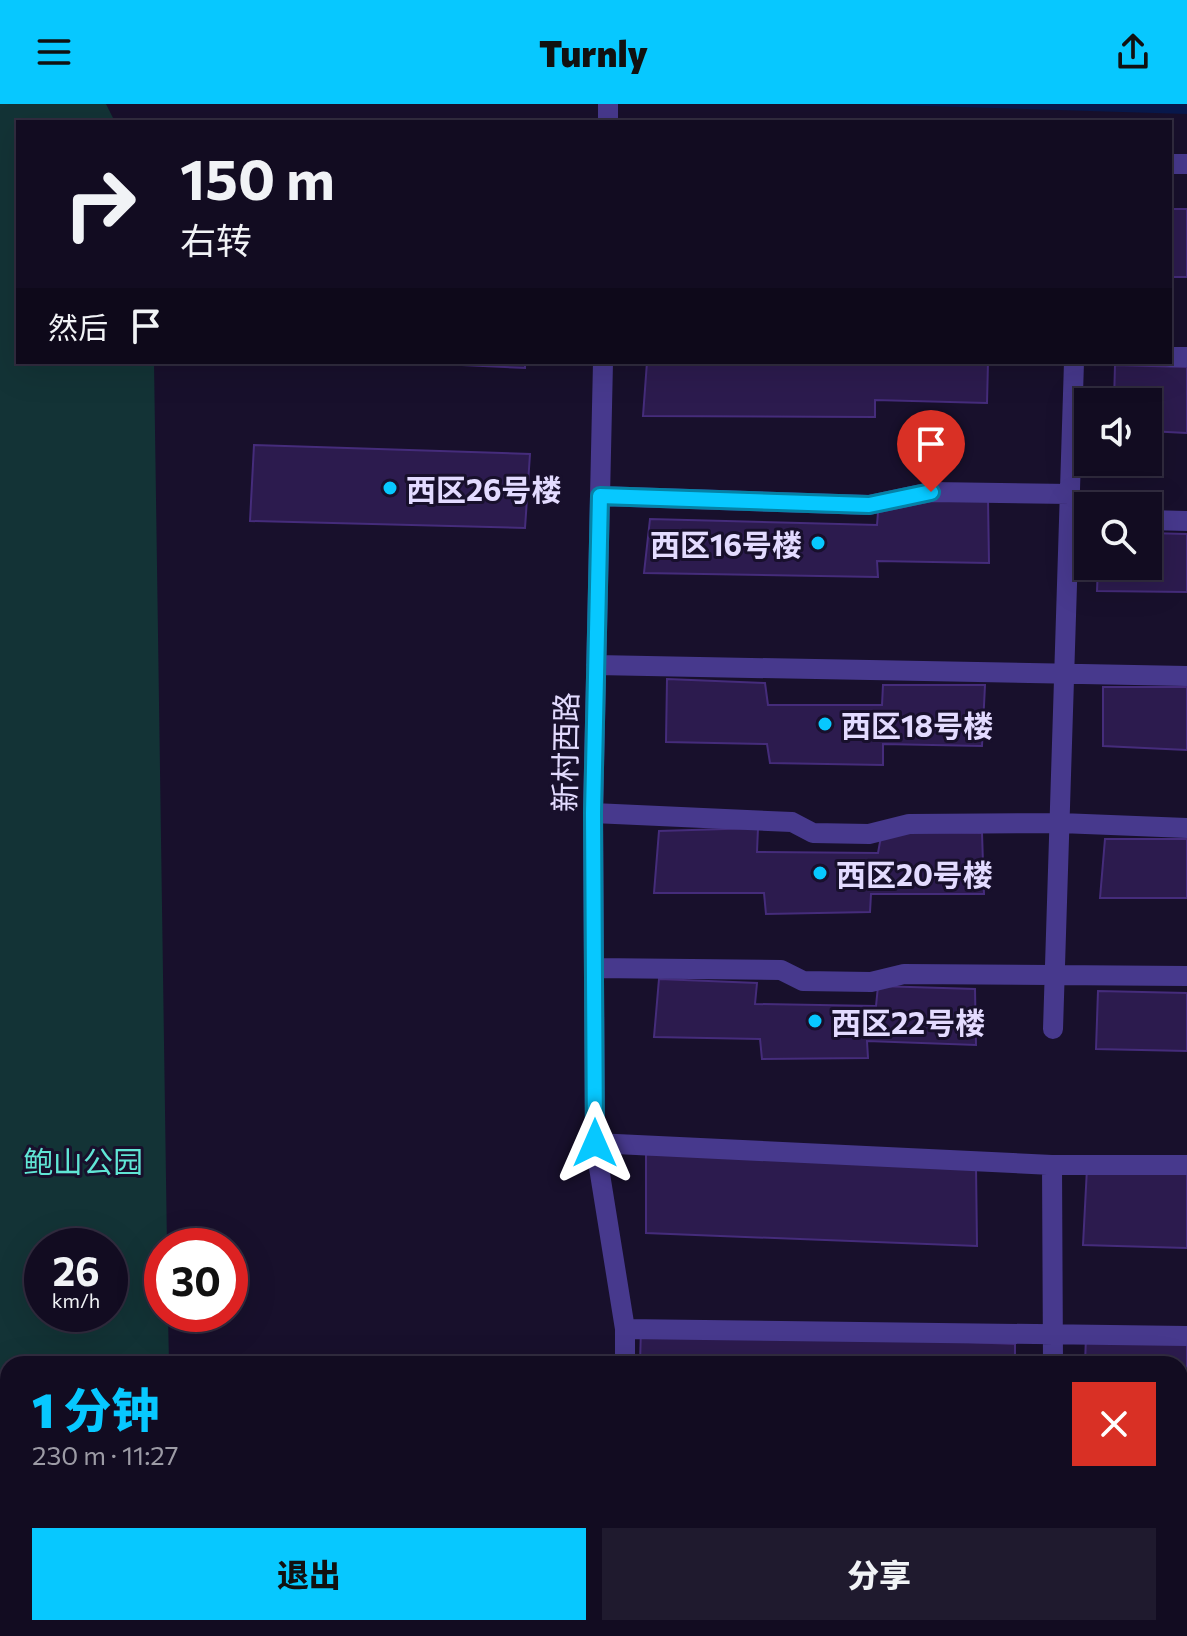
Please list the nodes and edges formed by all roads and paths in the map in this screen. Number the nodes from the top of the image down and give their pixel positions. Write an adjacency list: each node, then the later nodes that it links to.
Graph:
1 (603, 364): 4 (street, 新村西路)
2 (1074, 364): 3 (street)
3 (1070, 494): 4 (street); 5 (street)
4 (600, 496): 9 (street, 新村西路)
5 (1074, 505)
6 (1162, 520): 7 (street)
7 (1187, 521)
8 (1074, 571): 10 (street)
9 (596, 665): 10 (street); 12 (street, 新村西路)
10 (1064, 676): 11 (street); 13 (street)
11 (1187, 676)
12 (593, 813): 13 (street); 15 (street, 新村西路)
13 (1060, 823): 14 (street); 16 (street)
14 (1187, 828)
15 (594, 968): 16 (street); 19 (street, 新村西路)
16 (1055, 974): 17 (street); 18 (street)
17 (1187, 976)
18 (1053, 1029)
19 (595, 1143): 20 (street); 22 (street, 新村西路)
20 (1052, 1165): 21 (street); 23 (street)
21 (1187, 1165)
22 (625, 1329): 23 (street); 25 (street, 新村西路)
23 (1053, 1334): 24 (street); 26 (street)
24 (1187, 1336)
25 (625, 1356)
26 (1053, 1356)

